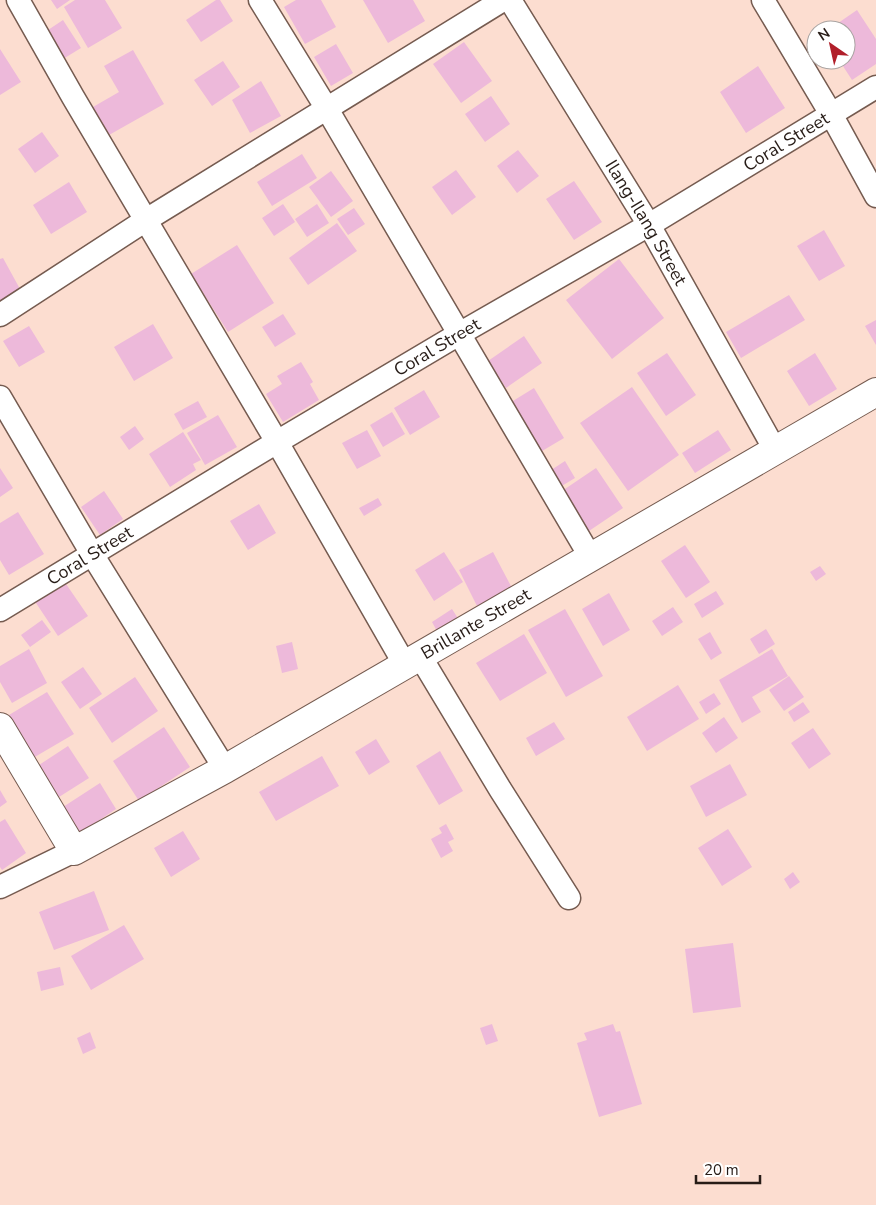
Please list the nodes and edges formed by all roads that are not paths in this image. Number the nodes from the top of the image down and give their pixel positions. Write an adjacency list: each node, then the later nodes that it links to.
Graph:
1 (18, 0): 10 (street)
2 (260, 0): 7 (street)
3 (503, 0): 7 (street)
4 (510, 0): 11 (street, Ilang-Ilang Street)
5 (763, 0): 8 (street)
6 (876, 87): 8 (street, Coral Street)
7 (326, 109): 10 (street); 13 (street)
8 (831, 114): 9 (street); 11 (street, Coral Street)
9 (876, 196)
10 (146, 220): 12 (street); 16 (street)
11 (649, 225): 13 (street, Coral Street); 17 (street, Ilang-Ilang Street)
12 (0, 314)
13 (459, 334): 16 (street, Coral Street); 19 (street)
14 (876, 392): 17 (street, Brillante Street)
15 (0, 397): 18 (street)
16 (277, 442): 18 (street, Coral Street); 21 (street)
17 (775, 450): 19 (street, Brillante Street)
18 (92, 554): 20 (street, Coral Street); 23 (street)
19 (591, 558): 21 (street, Brillante Street)
20 (0, 610)
21 (413, 660): 23 (street, Brillante Street); 26 (street)
22 (0, 729): 24 (street)
23 (225, 769): 24 (street, Brillante Street)
24 (74, 851): 25 (street)
25 (0, 887)
26 (569, 898)

